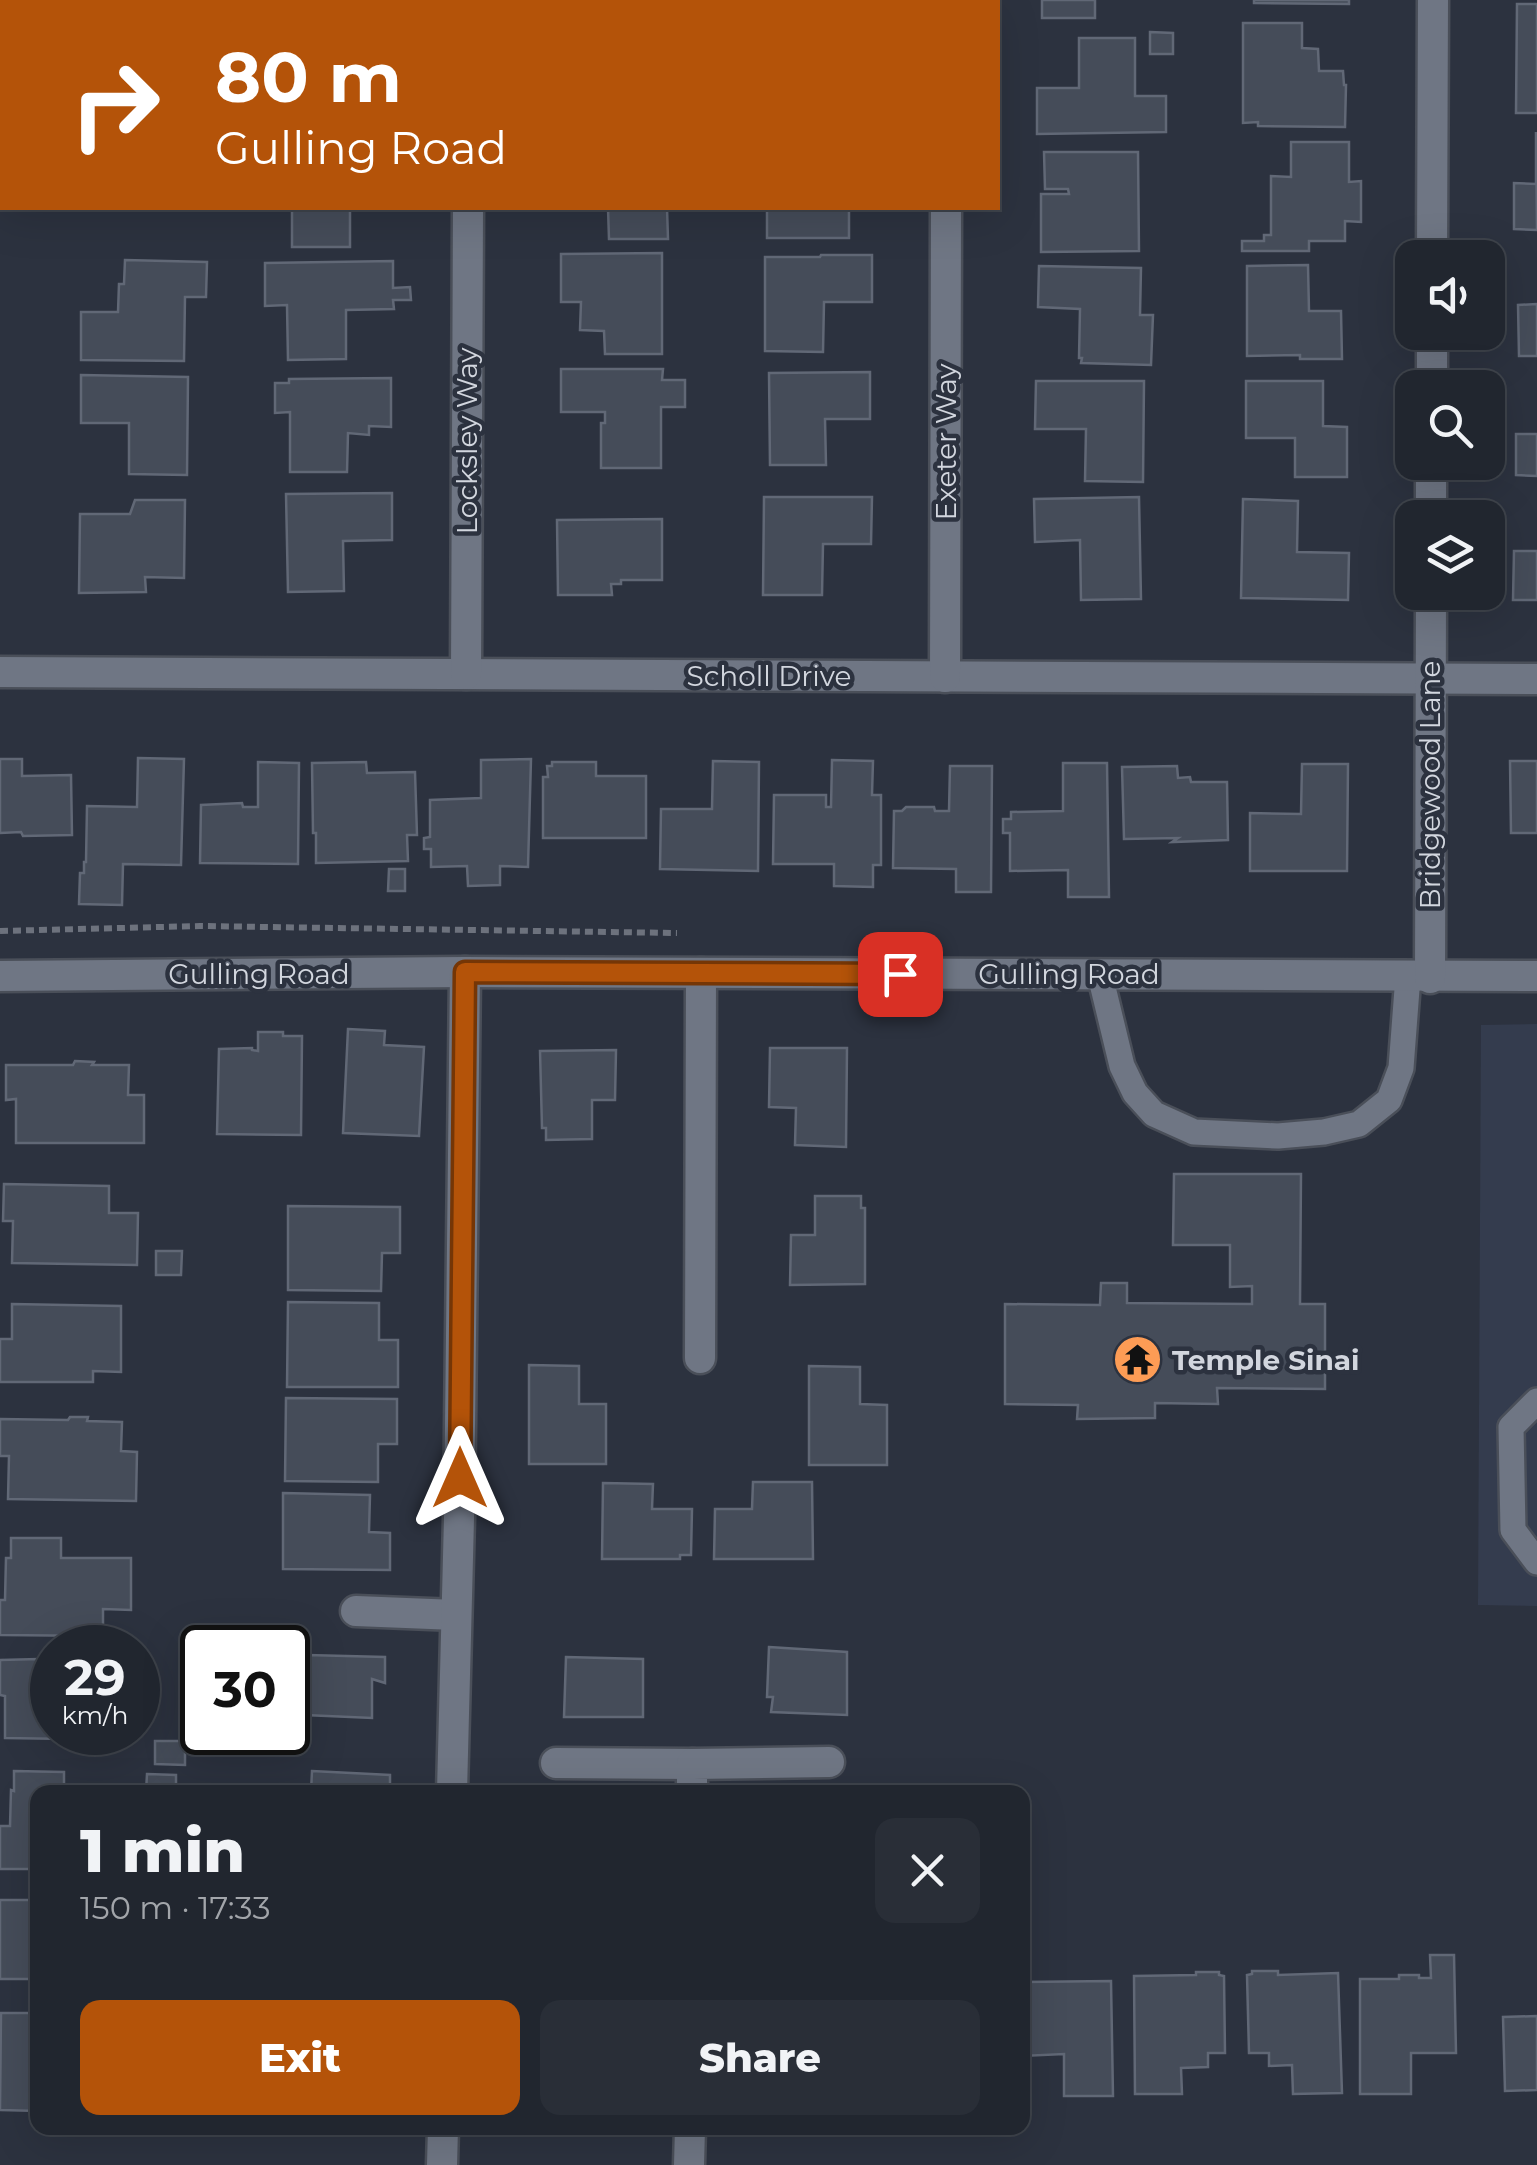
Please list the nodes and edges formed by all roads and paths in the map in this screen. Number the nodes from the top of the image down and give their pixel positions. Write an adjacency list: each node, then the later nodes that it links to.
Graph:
1 (1433, 0): 4 (street)
2 (468, 210): 7 (street, Locksley Way)
3 (946, 210): 8 (street, Exeter Way)
4 (1432, 240)
5 (1431, 610): 9 (street, Bridgewood Lane)
6 (0, 672): 7 (street, Scholl Drive)
7 (466, 674): 8 (street, Scholl Drive)
8 (944, 677): 9 (street, Scholl Drive)
9 (1431, 680): 10 (street, Scholl Drive); 16 (street, Bridgewood Lane)
10 (1537, 680)
11 (465, 972): 12 (street, Gulling Road); 14 (street, Gulling Road); 21 (street)
12 (701, 972): 13 (street, Gulling Road); 17 (street)
13 (1100, 974): 16 (street, Gulling Road); 16 (lane)
14 (0, 976)
15 (1537, 976): 16 (street, Gulling Road)
16 (1419, 977)
17 (700, 1358)
18 (1537, 1401): 19 (lane)
19 (1537, 1562)
20 (356, 1611): 21 (street)
21 (456, 1615): 25 (street)
22 (830, 1762): 24 (street)
23 (556, 1763): 24 (street)
24 (692, 1778)
25 (452, 1785)
26 (443, 2135): 28 (street)
27 (690, 2135): 29 (street)
28 (442, 2165)
29 (689, 2165)

